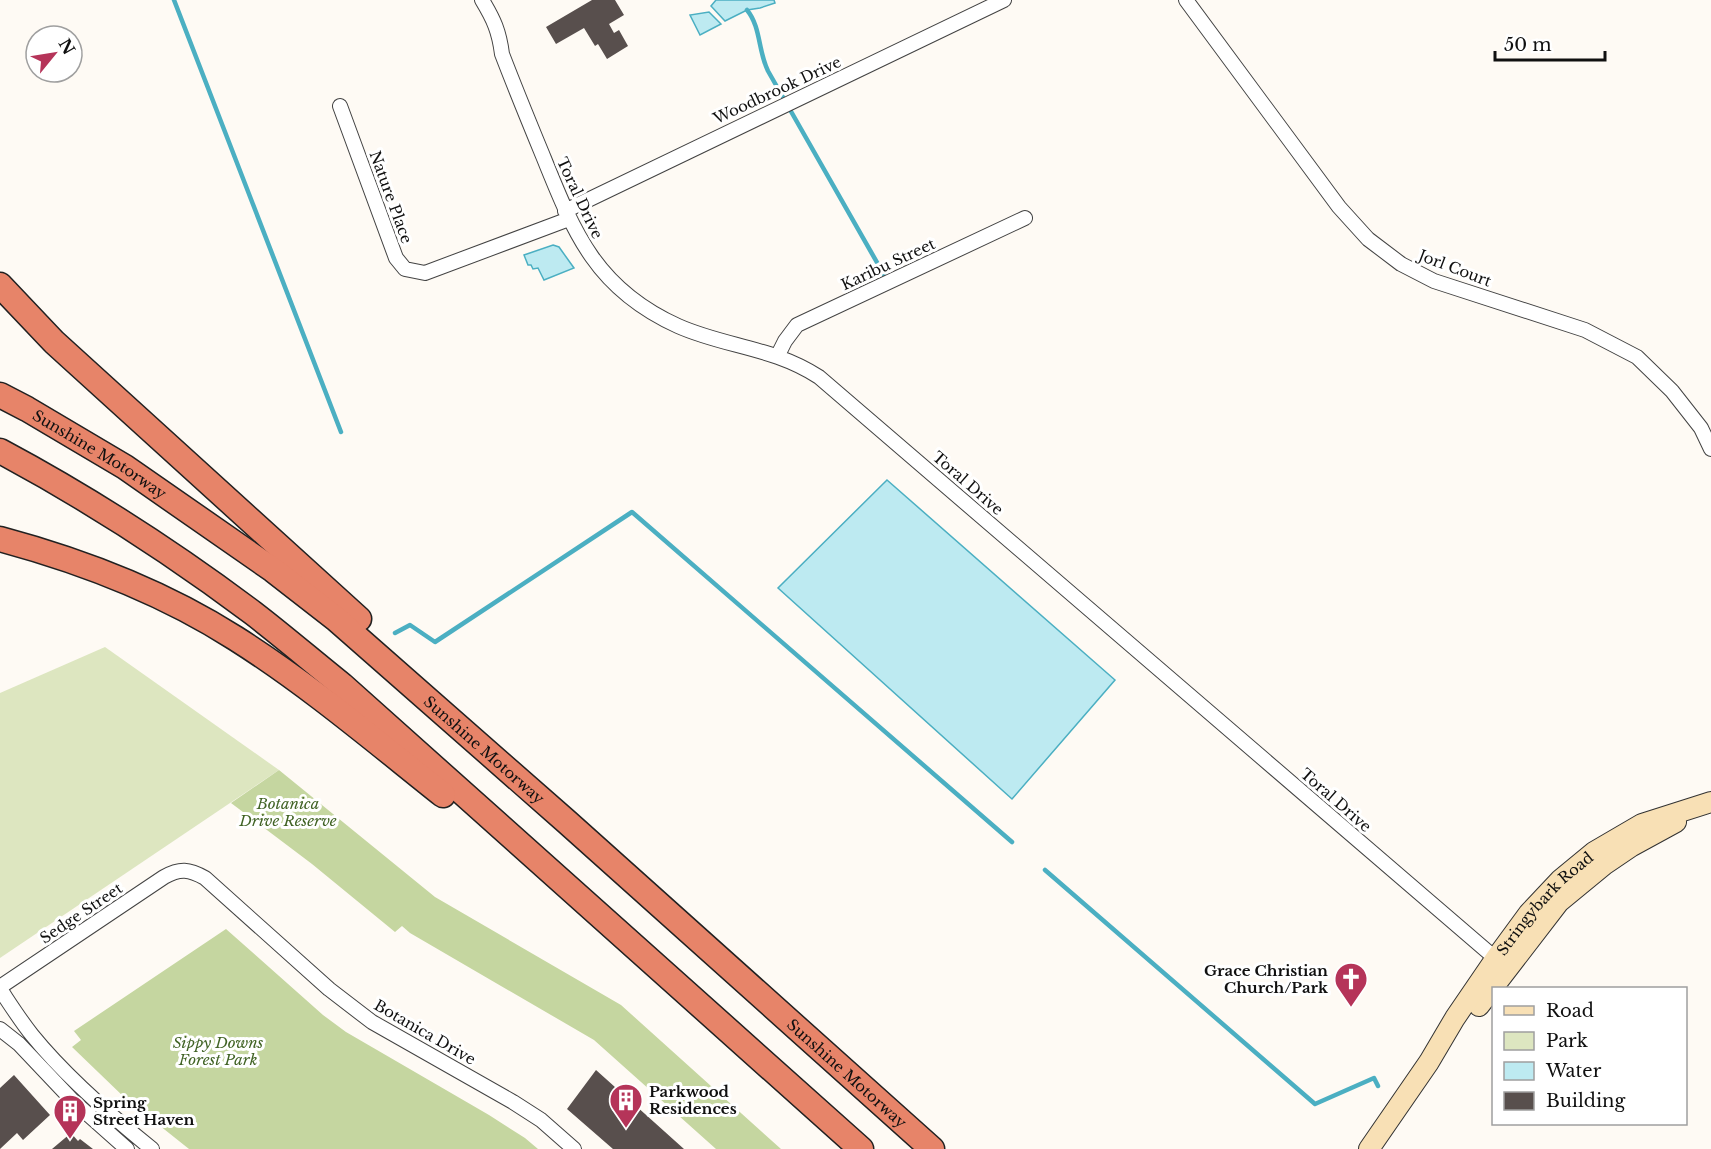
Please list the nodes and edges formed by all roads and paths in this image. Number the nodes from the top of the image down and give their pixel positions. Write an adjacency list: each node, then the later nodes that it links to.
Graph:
1 (482, 0): 5 (street, Toral Drive)
2 (1004, 0): 5 (street, Woodbrook Drive)
3 (1186, 0): 10 (street, Jorl Court)
4 (340, 106): 5 (street, Nature Place)
5 (566, 215): 8 (street, Toral Drive)
6 (1025, 218): 8 (street, Karibu Street)
7 (0, 285): 14 (highway)
8 (778, 356): 17 (street, Toral Drive)
9 (0, 395): 14 (highway, Sunshine Motorway)
10 (1711, 449)
11 (0, 451): 16 (highway)
12 (0, 539): 16 (highway)
13 (1710, 802): 17 (street, Stringybark Road)
14 (567, 822): 24 (highway, Sunshine Motorway)
15 (181, 870): 18 (street, Sedge Street); 22 (street, Botanica Drive)
16 (622, 935): 23 (highway)
17 (1502, 963): 25 (street, Stringybark Road)
18 (0, 988): 21 (street)
19 (0, 1029): 20 (street)
20 (127, 1149)
21 (152, 1149)
22 (574, 1149)
23 (861, 1149)
24 (933, 1149)
25 (1369, 1149)

